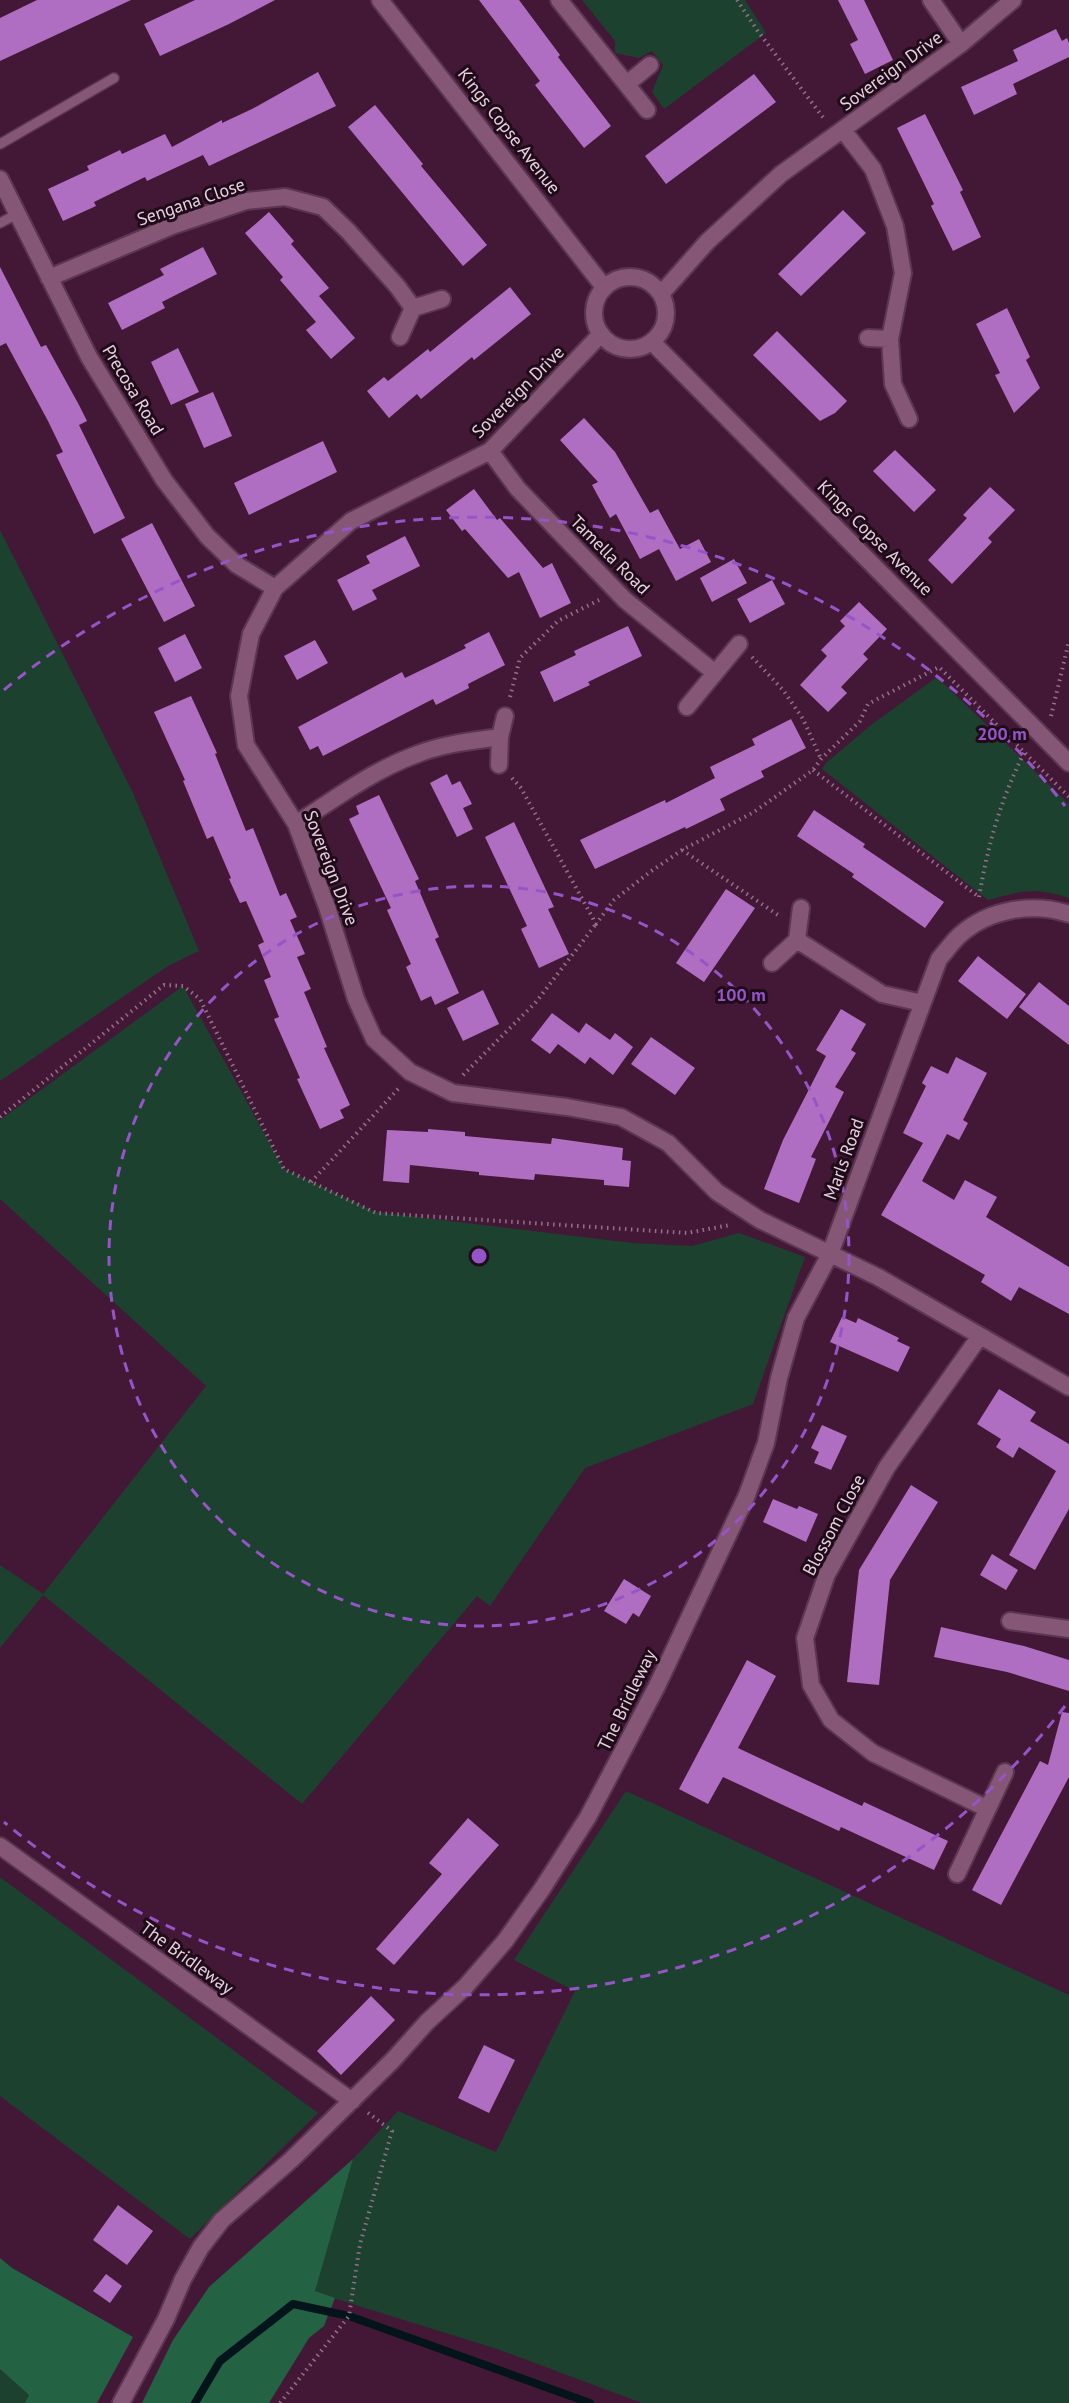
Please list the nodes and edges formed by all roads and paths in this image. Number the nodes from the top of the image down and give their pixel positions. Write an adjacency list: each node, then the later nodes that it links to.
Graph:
1 (380, 0): 17 (street, Kings Copse Avenue)
2 (559, 0): 9 (street)
3 (737, 0): 11 (path)
4 (931, 0): 6 (street)
5 (1012, 0): 6 (street, Sovereign Drive)
6 (961, 44): 11 (street, Sovereign Drive)
7 (650, 64): 9 (street)
8 (114, 78): 12 (lane)
9 (628, 83): 10 (street)
10 (647, 110)
11 (840, 132): 18 (street, Sovereign Drive); 24 (street)
12 (0, 144)
13 (0, 179): 14 (street, Precosa Road)
14 (17, 214): 15 (lane); 16 (street, Precosa Road)
15 (0, 223)
16 (49, 278): 20 (street, Sengana Close); 28 (street, Precosa Road)
17 (604, 287): 18 (street); 21 (street)
18 (661, 294): 25 (street)
19 (442, 299): 20 (street)
20 (413, 308): 22 (street)
21 (601, 334): 25 (street); 27 (street, Sovereign Drive)
22 (400, 337)
23 (868, 338): 24 (street)
24 (890, 339): 26 (street)
25 (652, 342): 35 (street, Kings Copse Avenue)
26 (909, 419)
27 (490, 451): 28 (street, Sovereign Drive); 29 (street, Tamella Road)
28 (275, 588): 43 (street, Sovereign Drive)
29 (616, 591): 32 (street, Tamella Road); 34 (path)
30 (1069, 641): 35 (path)
31 (739, 644): 32 (street); 38 (path)
32 (715, 673): 33 (street)
33 (687, 707)
34 (505, 716): 36 (street)
35 (1039, 733): 37 (path); 39 (street, Kings Copse Avenue)
36 (500, 737): 40 (street); 43 (street)
37 (1024, 753): 38 (path); 41 (path); 42 (path)
38 (821, 759): 41 (path)
39 (1069, 763)
40 (499, 765): 47 (path)
41 (813, 770): 44 (path)
42 (1069, 797)
43 (296, 824): 51 (street, Sovereign Drive)
44 (682, 850): 47 (path); 48 (path)
45 (801, 908): 48 (street)
46 (1069, 914): 50 (street, Marls Road)
47 (596, 924): 52 (path)
48 (798, 935): 49 (street); 50 (street)
49 (772, 963)
50 (922, 1002): 56 (street, Marls Road)
51 (412, 1073): 52 (street, Sovereign Drive); 54 (path)
52 (447, 1090): 55 (street, Sovereign Drive)
53 (0, 1117): 54 (path)
54 (311, 1182): 55 (path)
55 (760, 1220): 56 (street, Sovereign Drive)
56 (830, 1254): 57 (street); 65 (street, The Bridleway)
57 (980, 1336): 58 (street); 62 (street, Blossom Close)
58 (1069, 1387)
59 (1010, 1621): 60 (street)
60 (1069, 1629)
61 (1005, 1772): 62 (street)
62 (986, 1808): 64 (street)
63 (0, 1846): 65 (street, The Bridleway)
64 (957, 1874)
65 (352, 2101): 66 (street, The Bridleway); 67 (path)
66 (121, 2403)
67 (280, 2403)

